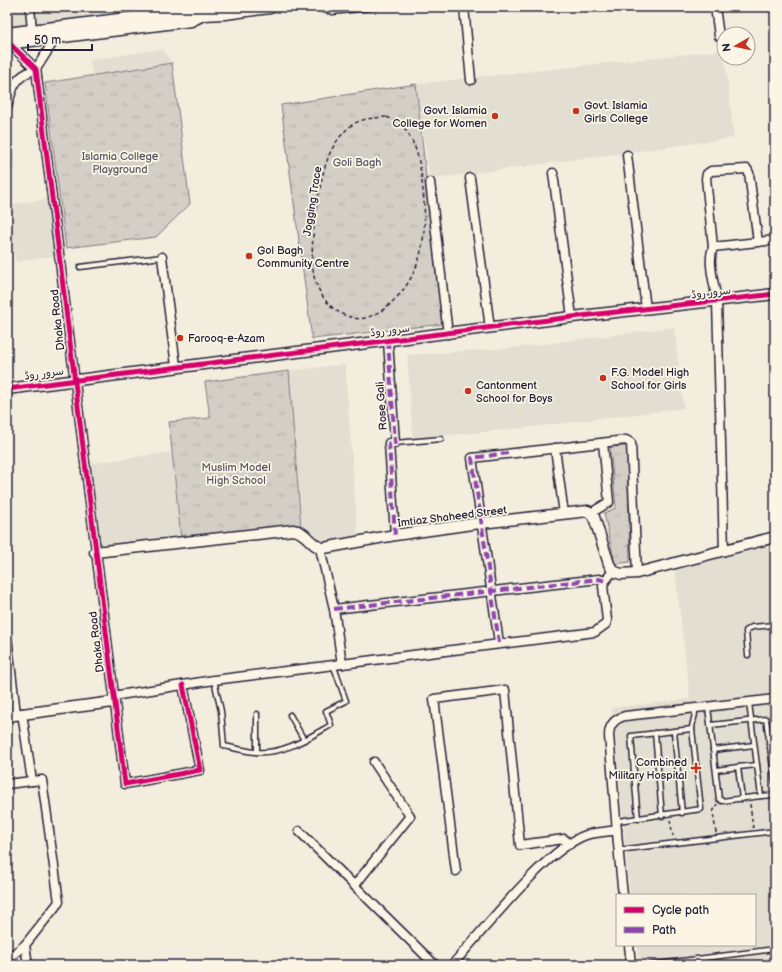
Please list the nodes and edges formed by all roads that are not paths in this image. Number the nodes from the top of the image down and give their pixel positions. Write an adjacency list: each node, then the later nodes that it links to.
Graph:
1 (30, 7): 9 (street)
2 (261, 7): 7 (main road)
3 (312, 7): 4 (lane)
4 (376, 7)
5 (464, 7): 13 (street)
6 (715, 7): 8 (street)
7 (209, 11): 9 (main road); 10 (main road)
8 (718, 26)
9 (32, 31): 11 (main road)
10 (57, 36): 11 (main road); 12 (street)
11 (8, 40): 12 (street)
12 (36, 69): 14 (street); 34 (street, Dhaka Road)
13 (471, 80)
14 (7, 108)
15 (7, 152): 17 (street)
16 (627, 155): 28 (street)
17 (7, 167)
18 (553, 172): 29 (street)
19 (470, 178): 30 (street)
20 (430, 182): 31 (street)
21 (775, 240): 22 (street)
22 (758, 242): 23 (street); 23 (street)
23 (713, 247): 27 (street)
24 (162, 257): 25 (lane); 33 (street)
25 (80, 267)
26 (775, 294): 27 (street, سرور روڈ)
27 (717, 302): 28 (street, سرور روڈ); 46 (street)
28 (646, 309): 29 (street, سرور روڈ)
29 (572, 317): 30 (street, سرور روڈ)
30 (490, 328): 31 (street, سرور روڈ)
31 (448, 334): 32 (street, سرور روڈ)
32 (388, 341): 33 (street, سرور روڈ); 37 (street, Rose Gali)
33 (176, 366): 34 (street, سرور روڈ)
34 (74, 379): 35 (street, سرور روڈ); 47 (street, Dhaka Road)
35 (7, 389)
36 (441, 439): 37 (lane)
37 (395, 443): 43 (street, Rose Gali)
38 (603, 443): 39 (street); 40 (street); 49 (street)
39 (555, 448): 41 (street); 42 (street)
40 (592, 513): 41 (street, Imtiaz Shaheed Street); 48 (street)
41 (564, 514): 42 (street, Imtiaz Shaheed Street)
42 (482, 523): 43 (street, Imtiaz Shaheed Street); 51 (street)
43 (394, 535): 45 (street, Imtiaz Shaheed Street)
44 (775, 537): 46 (street)
45 (320, 548): 47 (street); 52 (street)
46 (724, 551): 49 (street)
47 (95, 552): 61 (street, Dhaka Road)
48 (613, 571): 49 (street); 50 (street)
49 (636, 572)
50 (605, 581): 51 (street); 55 (street)
51 (491, 590): 52 (street); 55 (street)
52 (334, 609): 58 (street)
53 (775, 624): 56 (lane)
54 (7, 636): 67 (street)
55 (499, 643): 58 (street)
56 (748, 655)
57 (333, 664): 58 (street); 59 (street); 75 (lane)
58 (342, 664)
59 (214, 680): 60 (street); 78 (lane)
60 (183, 685): 61 (street); 61 (street, Dhaka Road)
61 (113, 699): 67 (street)
62 (775, 699): 63 (street); 64 (lane)
63 (749, 702): 65 (street); 70 (lane)
64 (775, 704)
65 (708, 707): 66 (street); 71 (lane)
66 (695, 709): 72 (lane); 92 (street)
67 (15, 714): 83 (street)
68 (257, 714): 78 (lane)
69 (290, 715): 75 (lane)
70 (751, 720): 71 (lane); 76 (lane); 84 (lane)
71 (711, 725): 77 (lane)
72 (692, 729): 73 (lane); 89 (lane)
73 (674, 731): 74 (lane); 89 (lane)
74 (654, 733): 90 (lane); 91 (lane)
75 (304, 740): 78 (lane)
76 (754, 745): 77 (lane); 80 (lane)
77 (713, 750): 82 (lane)
78 (257, 752)
79 (374, 762): 99 (street)
80 (757, 764): 81 (lane); 87 (lane)
81 (738, 767): 82 (lane); 88 (lane)
82 (716, 770): 88 (lane)
83 (32, 781): 85 (street); 101 (street)
84 (775, 782)
85 (7, 784)
86 (775, 795): 87 (lane)
87 (761, 796): 88 (lane)
88 (742, 799)
89 (682, 813): 90 (lane)
90 (662, 816): 91 (lane)
91 (638, 818): 92 (lane)
92 (618, 821): 93 (street)
93 (617, 830): 96 (street); 97 (street)
94 (299, 831): 99 (street)
95 (775, 831): 97 (lane)
96 (570, 844): 98 (street); 107 (street)
97 (618, 850): 100 (street)
98 (456, 871)
99 (355, 885): 106 (street)
100 (623, 894)
101 (25, 945): 104 (street); 105 (street)
102 (629, 946): 108 (street)
103 (775, 949): 109 (lane)
104 (7, 959)
105 (28, 965)
106 (435, 965)
107 (452, 965)
108 (632, 965)
109 (650, 965)

